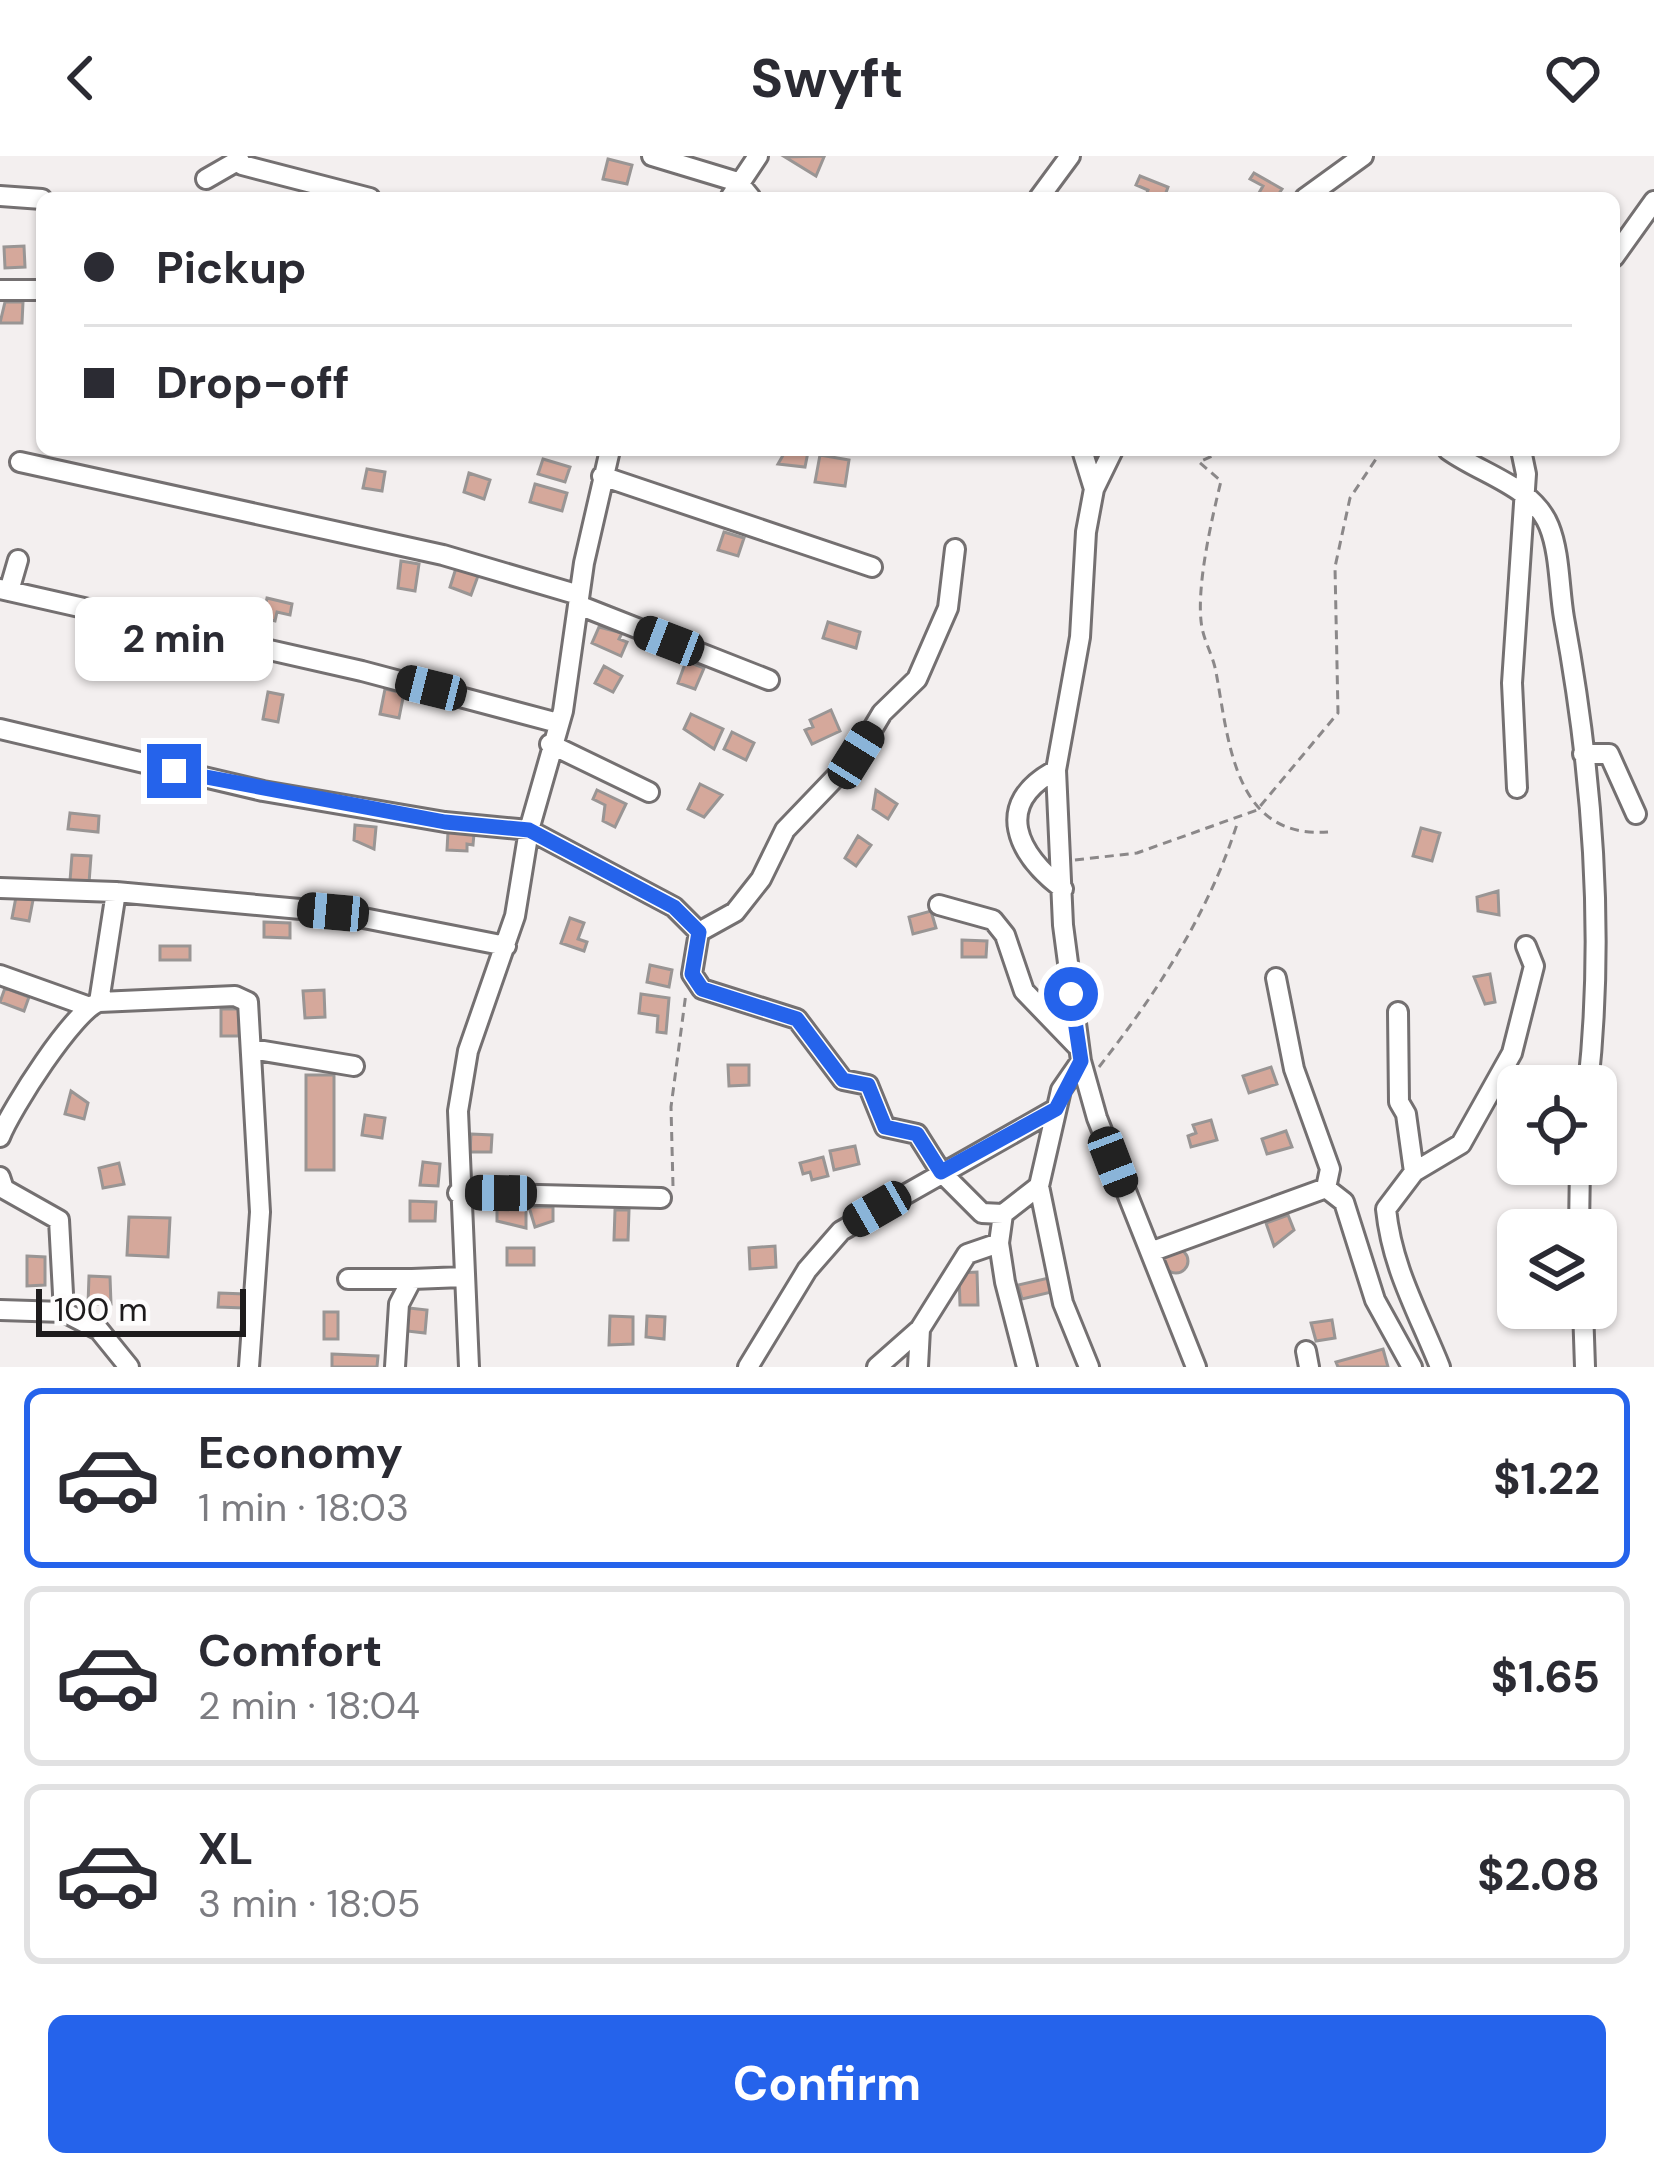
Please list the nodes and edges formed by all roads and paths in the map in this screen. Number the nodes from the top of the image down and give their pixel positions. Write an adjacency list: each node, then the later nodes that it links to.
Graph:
1 (652, 156): 8 (street)
2 (758, 156): 8 (street)
3 (1070, 156): 9 (street)
4 (1363, 156): 10 (street)
5 (238, 158): 6 (street); 7 (street)
6 (206, 179)
7 (296, 189)
8 (734, 190)
9 (1042, 192)
10 (1313, 192)
11 (0, 196): 12 (street)
12 (36, 199)
13 (1654, 201): 14 (street)
14 (1620, 249)
15 (0, 290): 16 (street)
16 (36, 290)
17 (608, 456): 25 (street)
18 (1084, 456): 26 (street)
19 (1110, 456): 26 (street)
20 (1212, 456): 41 (path)
21 (1378, 456): 41 (path)
22 (1458, 456): 27 (street)
23 (1522, 456): 27 (street)
24 (20, 462): 32 (street)
25 (602, 476): 30 (street); 32 (street)
26 (1094, 489): 38 (street)
27 (1525, 494): 37 (street); 39 (street)
28 (955, 549): 51 (street)
29 (18, 560): 31 (street)
30 (872, 567)
31 (4, 590): 34 (street)
32 (580, 600): 33 (street); 34 (street)
33 (769, 680)
34 (558, 722): 36 (street)
35 (0, 729): 44 (street)
36 (550, 744): 40 (street); 44 (street)
37 (1583, 754): 42 (street); 61 (street)
38 (1056, 770): 46 (street); 48 (street)
39 (1517, 788)
40 (649, 792)
41 (1257, 810): 43 (path); 45 (path)
42 (1636, 814)
43 (1239, 818): 46 (path); 63 (path)
44 (529, 830): 51 (street); 52 (street)
45 (1328, 832)
46 (1061, 861): 48 (street)
47 (0, 888): 49 (street)
48 (1064, 889): 60 (street)
49 (116, 892): 52 (street); 57 (street)
50 (939, 905): 60 (street)
51 (699, 932): 54 (street)
52 (506, 946): 72 (street)
53 (1526, 946): 68 (street)
54 (692, 974): 67 (street); 73 (path)
55 (0, 975): 57 (street)
56 (1276, 978): 71 (street)
57 (93, 1004): 59 (street); 65 (street)
58 (1398, 1012): 68 (street)
59 (251, 1049): 62 (street); 86 (street)
60 (1078, 1053): 63 (street); 64 (street)
61 (1589, 1065)
62 (355, 1066)
63 (1087, 1083): 76 (street)
64 (1056, 1109): 67 (street); 70 (street)
65 (4, 1112): 66 (street)
66 (0, 1137)
67 (941, 1172): 74 (street); 89 (street)
68 (1414, 1172): 95 (street)
69 (0, 1177): 81 (street)
70 (1039, 1186): 74 (street); 93 (street)
71 (1326, 1188): 76 (street); 84 (street)
72 (458, 1193): 73 (street); 77 (street)
73 (661, 1198)
74 (1003, 1214): 75 (street)
75 (999, 1243): 82 (street); 92 (street)
76 (1153, 1251): 94 (street)
77 (463, 1277): 79 (street); 88 (street)
78 (348, 1279): 79 (street)
79 (412, 1279): 87 (street)
80 (0, 1310): 81 (street)
81 (64, 1312): 85 (street)
82 (920, 1329): 90 (street); 91 (street)
83 (1583, 1329): 96 (street)
84 (1410, 1365)
85 (129, 1367)
86 (249, 1367)
87 (394, 1367)
88 (469, 1367)
89 (748, 1367)
90 (877, 1367)
91 (918, 1367)
92 (1027, 1367)
93 (1089, 1367)
94 (1196, 1367)
95 (1440, 1367)
96 (1585, 1367)

